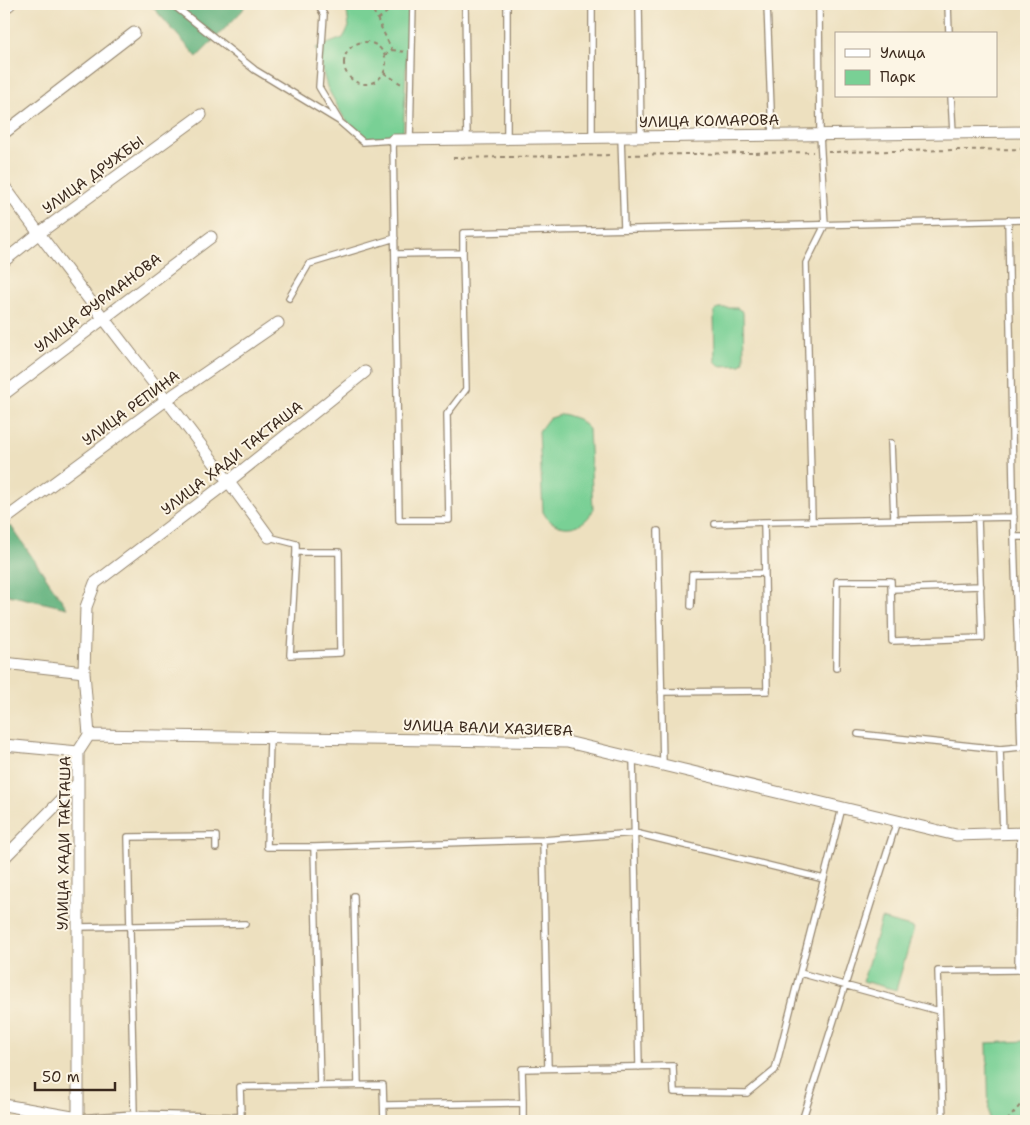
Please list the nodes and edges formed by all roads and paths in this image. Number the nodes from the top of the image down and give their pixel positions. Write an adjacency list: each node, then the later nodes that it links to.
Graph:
1 (10, 4): 14 (street)
2 (172, 4): 25 (lane)
3 (318, 4): 25 (lane)
4 (370, 4): 15 (path)
5 (398, 4): 15 (path)
6 (413, 4): 19 (lane)
7 (466, 4): 35 (lane)
8 (507, 4): 33 (lane)
9 (592, 4): 34 (lane)
10 (639, 4): 32 (lane)
11 (767, 4): 30 (lane)
12 (819, 4): 29 (lane)
13 (948, 4): 16 (lane)
14 (4, 9)
15 (378, 19): 18 (path)
16 (949, 32)
17 (134, 33): 27 (street)
18 (392, 50): 19 (path); 20 (path)
19 (412, 54): 22 (lane)
20 (385, 55): 21 (path); 21 (path)
21 (384, 73): 22 (path)
22 (411, 90): 37 (lane)
23 (952, 98): 28 (lane)
24 (201, 114): 47 (street, УЛИЦА ДРУЖБЫ)
25 (340, 122): 36 (lane)
26 (1026, 132): 28 (street, УЛИЦА КОМАРОВА)
27 (4, 133)
28 (953, 133): 29 (street, УЛИЦА КОМАРОВА)
29 (820, 135): 30 (street, УЛИЦА КОМАРОВА); 39 (lane)
30 (772, 136): 32 (street, УЛИЦА КОМАРОВА)
31 (621, 137): 32 (street, УЛИЦА КОМАРОВА); 34 (street, УЛИЦА КОМАРОВА); 40 (lane)
32 (641, 137)
33 (507, 138): 34 (street, УЛИЦА КОМАРОВА); 35 (street, УЛИЦА КОМАРОВА)
34 (592, 138)
35 (467, 139): 37 (street, УЛИЦА КОМАРОВА)
36 (393, 140): 37 (street, УЛИЦА КОМАРОВА); 49 (lane)
37 (410, 140)
38 (1026, 149): 39 (path)
39 (821, 152): 40 (path); 45 (lane)
40 (622, 155): 41 (path); 46 (lane)
41 (453, 158)
42 (4, 186): 47 (street)
43 (1008, 220): 44 (lane); 45 (lane); 61 (lane)
44 (1026, 220)
45 (825, 225): 46 (lane); 65 (lane)
46 (624, 229): 50 (lane)
47 (38, 234): 52 (street, УЛИЦА ДРУЖБЫ); 54 (street)
48 (211, 237): 54 (street, УЛИЦА ФУРМАНОВА)
49 (395, 238): 51 (lane); 53 (lane)
50 (463, 253): 51 (lane); 51 (lane)
51 (395, 254)
52 (4, 261)
53 (289, 298)
54 (102, 318): 57 (street, УЛИЦА ФУРМАНОВА); 58 (street)
55 (278, 323): 58 (street, УЛИЦА РЕПИНА)
56 (365, 372): 60 (street, УЛИЦА ХАДИ ТАКТАША)
57 (4, 394)
58 (166, 400): 60 (street); 64 (street, УЛИЦА РЕПИНА)
59 (891, 444): 63 (lane)
60 (230, 482): 71 (street); 79 (street, УЛИЦА ХАДИ ТАКТАША)
61 (1014, 517): 62 (lane); 69 (lane)
62 (978, 518): 63 (lane); 74 (lane)
63 (894, 519): 65 (lane)
64 (4, 520)
65 (812, 521): 66 (lane)
66 (764, 522): 67 (lane); 73 (lane)
67 (715, 524)
68 (658, 531): 80 (lane)
69 (1014, 537): 70 (lane); 85 (lane)
70 (1026, 537)
71 (269, 538): 72 (lane)
72 (296, 552): 72 (lane)
73 (765, 573): 76 (lane); 80 (lane)
74 (980, 586): 75 (lane); 75 (lane)
75 (892, 589): 78 (lane)
76 (691, 606)
77 (4, 663): 79 (street)
78 (836, 668)
79 (84, 672): 82 (street, УЛИЦА ХАДИ ТАКТАША)
80 (662, 692): 88 (lane)
81 (858, 734): 85 (lane)
82 (89, 735): 83 (street, УЛИЦА ВАЛИ ХАЗИЕВА); 86 (street, УЛИЦА ХАДИ ТАКТАША)
83 (270, 739): 87 (street, УЛИЦА ВАЛИ ХАЗИЕВА); 96 (lane)
84 (4, 745): 86 (street)
85 (1000, 749): 94 (lane)
86 (78, 752): 89 (street, УЛИЦА ХАДИ ТАКТАША)
87 (633, 758): 88 (street, УЛИЦА ВАЛИ ХАЗИЕВА); 92 (lane)
88 (663, 765): 90 (street, УЛИЦА ВАЛИ ХАЗИЕВА)
89 (78, 783): 98 (street); 103 (street, УЛИЦА ХАДИ ТАКТАША)
90 (842, 808): 91 (street, УЛИЦА ВАЛИ ХАЗИЕВА); 99 (lane)
91 (897, 821): 94 (street, УЛИЦА ВАЛИ ХАЗИЕВА); 105 (lane)
92 (635, 833): 95 (lane); 99 (lane); 107 (lane)
93 (1023, 833): 94 (street, УЛИЦА ВАЛИ ХАЗИЕВА); 106 (lane)
94 (1003, 834)
95 (543, 840): 96 (lane); 108 (lane)
96 (314, 847): 110 (lane)
97 (216, 848): 102 (lane)
98 (4, 858)
99 (824, 879): 104 (lane)
100 (354, 896): 109 (lane)
101 (245, 924): 102 (lane)
102 (130, 926): 103 (lane); 115 (lane)
103 (78, 927): 116 (street, УЛИЦА ХАДИ ТАКТАША)
104 (800, 973): 105 (lane); 107 (lane)
105 (845, 985): 106 (lane); 119 (lane)
106 (939, 1011): 120 (lane)
107 (640, 1067): 108 (lane)
108 (548, 1068): 112 (lane)
109 (358, 1085): 110 (lane); 114 (lane)
110 (320, 1086): 115 (lane)
111 (1026, 1098): 121 (path)
112 (523, 1103): 114 (lane); 118 (lane)
113 (4, 1105): 116 (street)
114 (384, 1105): 117 (lane)
115 (134, 1114): 116 (lane)
116 (78, 1120)
117 (384, 1121)
118 (523, 1121)
119 (802, 1121)
120 (943, 1121)
121 (1007, 1121)

